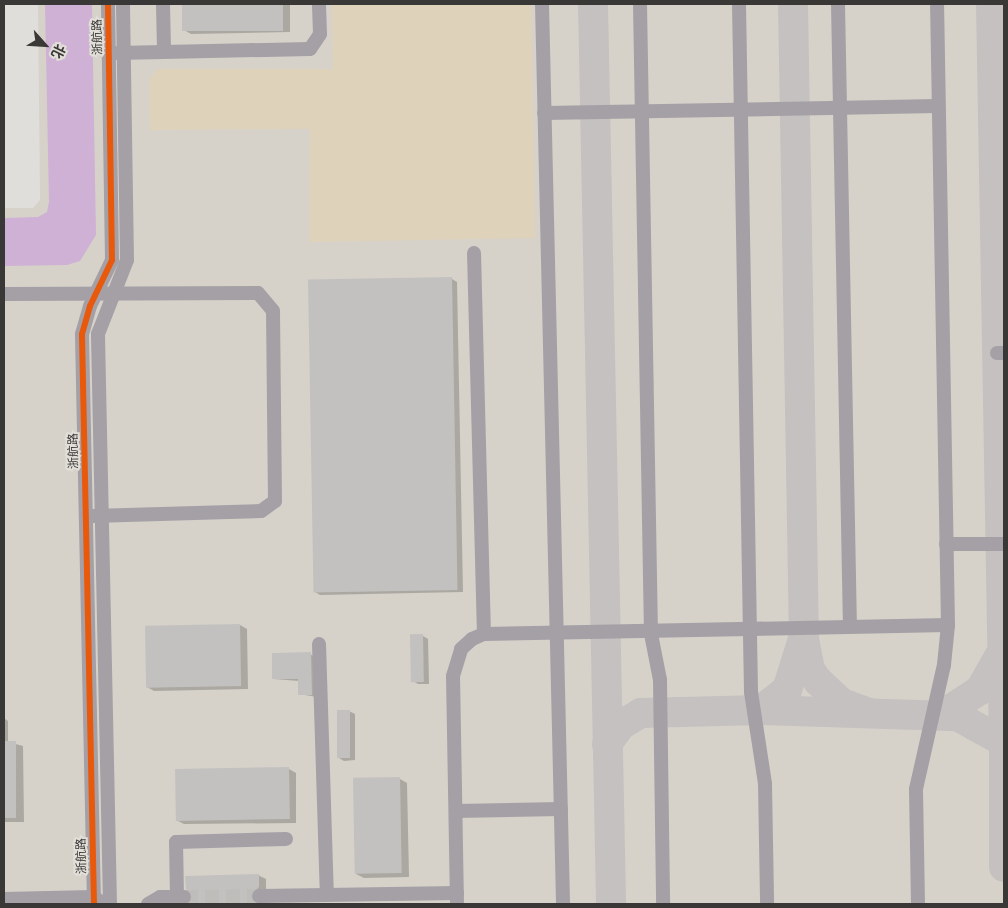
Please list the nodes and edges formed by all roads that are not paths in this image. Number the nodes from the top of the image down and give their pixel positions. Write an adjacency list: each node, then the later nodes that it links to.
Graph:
1 (108, 4): 12 (street, 浙航路)
2 (124, 4): 11 (street)
3 (319, 4): 10 (street)
4 (542, 4): 17 (street)
5 (640, 4): 16 (street)
6 (739, 4): 15 (street)
7 (838, 4): 14 (street)
8 (937, 4): 13 (street)
9 (163, 5): 10 (street)
10 (164, 50): 11 (street)
11 (124, 53): 12 (street); 19 (street)
12 (109, 54): 21 (street, 浙航路)
13 (938, 106): 14 (street); 24 (street)
14 (840, 108): 15 (street); 27 (street)
15 (740, 109): 16 (street); 28 (street)
16 (642, 112): 17 (street); 31 (street)
17 (544, 113): 30 (street)
18 (474, 253): 29 (street)
19 (114, 293): 21 (street); 23 (street); 23 (street)
20 (4, 294): 21 (street)
21 (96, 294): 22 (street, 浙航路)
22 (86, 516): 23 (street); 40 (street, 浙航路)
23 (102, 516): 42 (street)
24 (946, 544): 25 (street); 26 (street)
25 (1004, 544)
26 (948, 625): 27 (street); 47 (street)
27 (850, 627): 28 (street)
28 (751, 630): 31 (street); 46 (street)
29 (484, 634): 30 (street); 34 (street)
30 (558, 634): 31 (street); 33 (street)
31 (651, 634): 45 (street)
32 (319, 644): 36 (street)
33 (561, 809): 34 (street); 44 (street)
34 (456, 811): 39 (street)
35 (286, 839): 43 (street)
36 (327, 895): 37 (street); 39 (street)
37 (259, 896)
38 (4, 899): 40 (street)
39 (457, 899)
40 (94, 901): 41 (street)
41 (106, 904)
42 (110, 904)
43 (148, 904)
44 (563, 904)
45 (664, 904)
46 (767, 904)
47 (918, 904)

